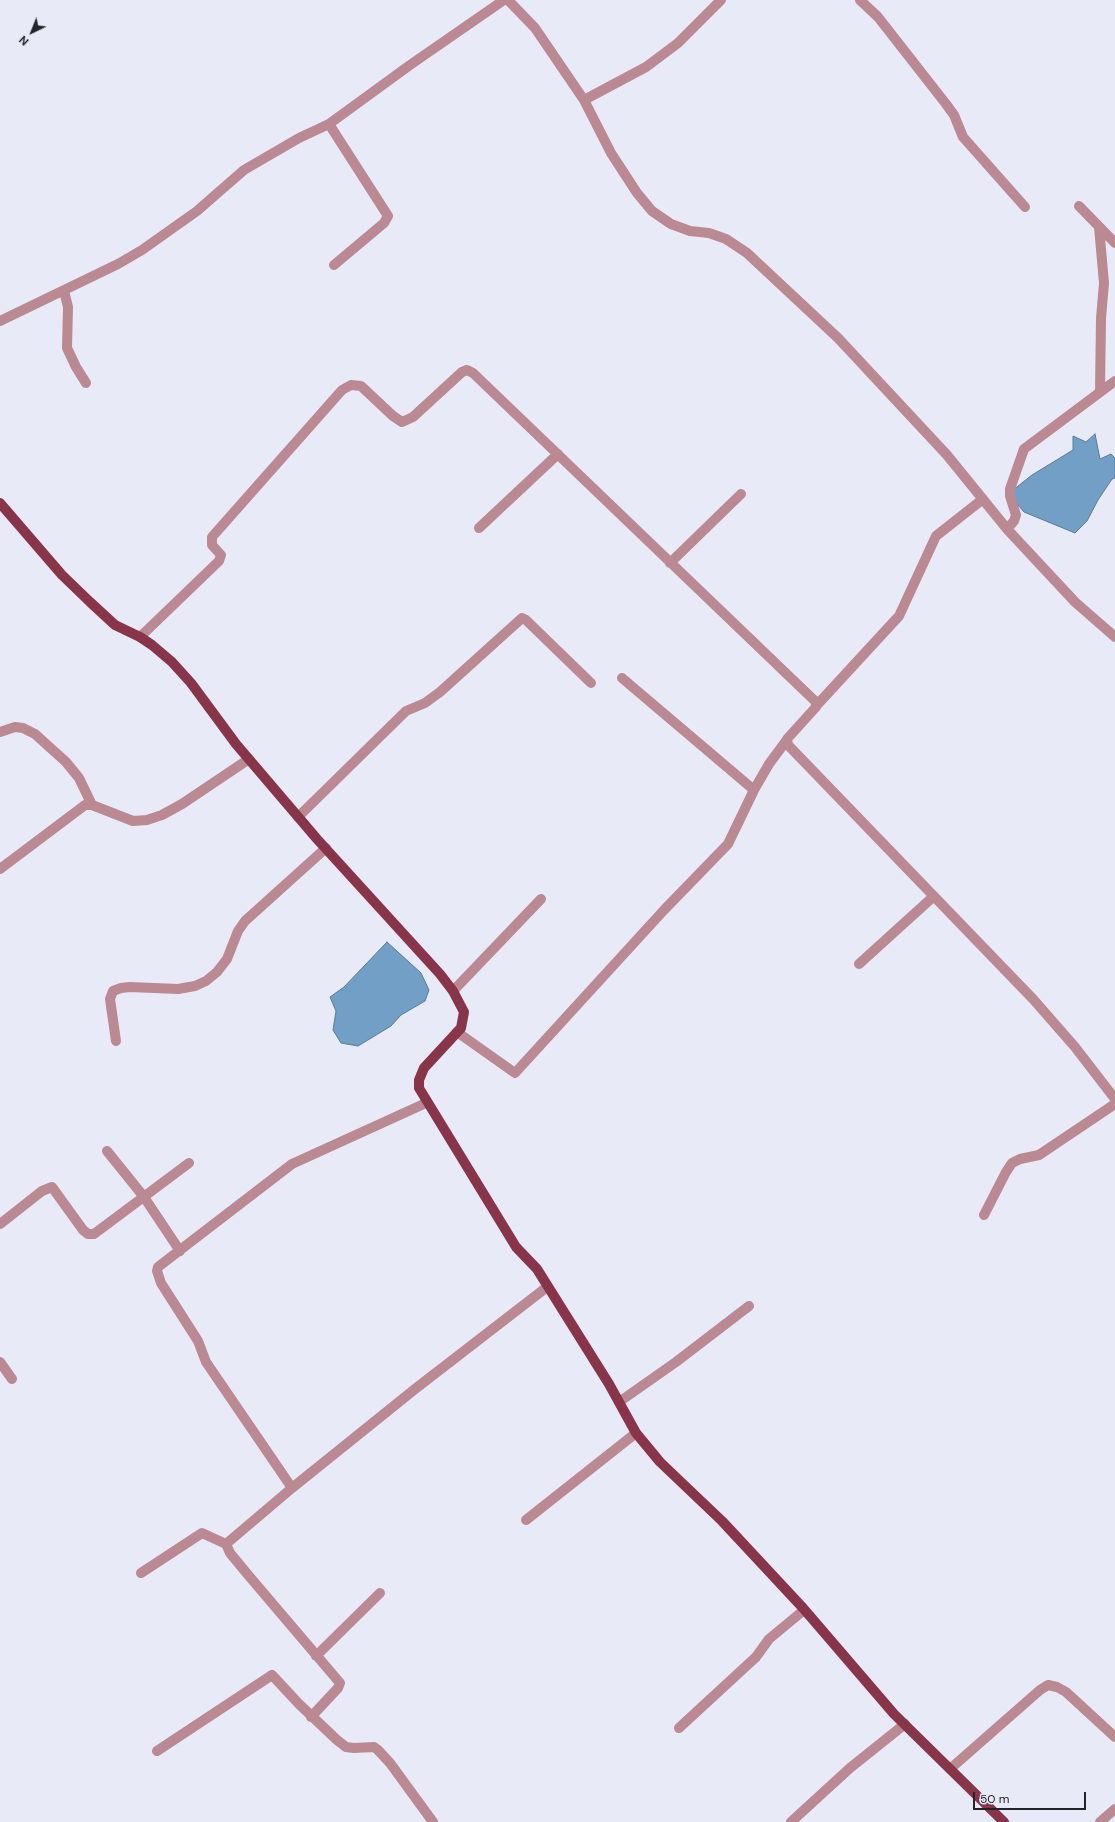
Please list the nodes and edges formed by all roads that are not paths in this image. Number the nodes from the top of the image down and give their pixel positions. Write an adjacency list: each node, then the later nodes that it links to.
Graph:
1 (508, 0): 4 (street); 5 (street)
2 (721, 0): 4 (street)
3 (860, 0): 7 (street)
4 (584, 100): 18 (street)
5 (329, 124): 10 (street); 11 (street)
6 (1079, 206): 8 (street)
7 (1025, 208)
8 (1099, 227): 9 (street); 15 (street)
9 (1115, 243)
10 (334, 265)
11 (64, 291): 12 (street); 14 (street)
12 (0, 321)
13 (1115, 381): 15 (street)
14 (86, 383)
15 (1100, 392): 21 (street)
16 (558, 454): 20 (street); 22 (street); 23 (street)
17 (740, 494): 22 (street)
18 (983, 499): 21 (street); 27 (street)
19 (0, 503): 23 (main road)
20 (479, 528)
21 (1007, 529): 24 (street)
22 (670, 563): 27 (street)
23 (140, 637): 30 (main road)
24 (1115, 637)
25 (622, 678): 31 (street)
26 (591, 683): 33 (street)
27 (817, 705): 29 (street)
28 (0, 732): 32 (street)
29 (786, 741): 31 (street); 36 (street)
30 (249, 759): 32 (street); 33 (main road)
31 (754, 790): 40 (street)
32 (92, 806): 35 (street)
33 (298, 817): 34 (main road)
34 (326, 848): 39 (main road); 41 (street)
35 (0, 869)
36 (934, 896): 38 (street); 42 (street)
37 (541, 899): 39 (street)
38 (859, 964)
39 (454, 991): 40 (main road)
40 (457, 1032): 43 (main road)
41 (116, 1041)
42 (1115, 1099)
43 (426, 1103): 50 (street); 51 (main road)
44 (1115, 1104): 48 (street)
45 (108, 1151): 47 (street)
46 (189, 1163): 47 (street)
47 (144, 1197): 49 (street); 50 (street)
48 (984, 1215)
49 (0, 1224)
50 (180, 1251): 57 (street)
51 (548, 1287): 55 (main road); 57 (street)
52 (749, 1306): 55 (street)
53 (0, 1362): 54 (street)
54 (12, 1379)
55 (619, 1402): 56 (main road)
56 (636, 1433): 58 (street); 62 (main road)
57 (292, 1488): 59 (street)
58 (526, 1520)
59 (226, 1544): 60 (street); 63 (street)
60 (140, 1573)
61 (380, 1593): 63 (street)
62 (804, 1610): 65 (main road); 66 (street)
63 (316, 1656): 64 (street)
64 (311, 1717): 68 (street); 71 (street)
65 (905, 1724): 69 (main road); 72 (street)
66 (679, 1728)
67 (1115, 1737): 69 (street)
68 (157, 1751)
69 (950, 1769): 73 (main road)
70 (1115, 1809): 74 (street)
71 (433, 1822)
72 (791, 1822)
73 (1004, 1822)
74 (1100, 1822)

